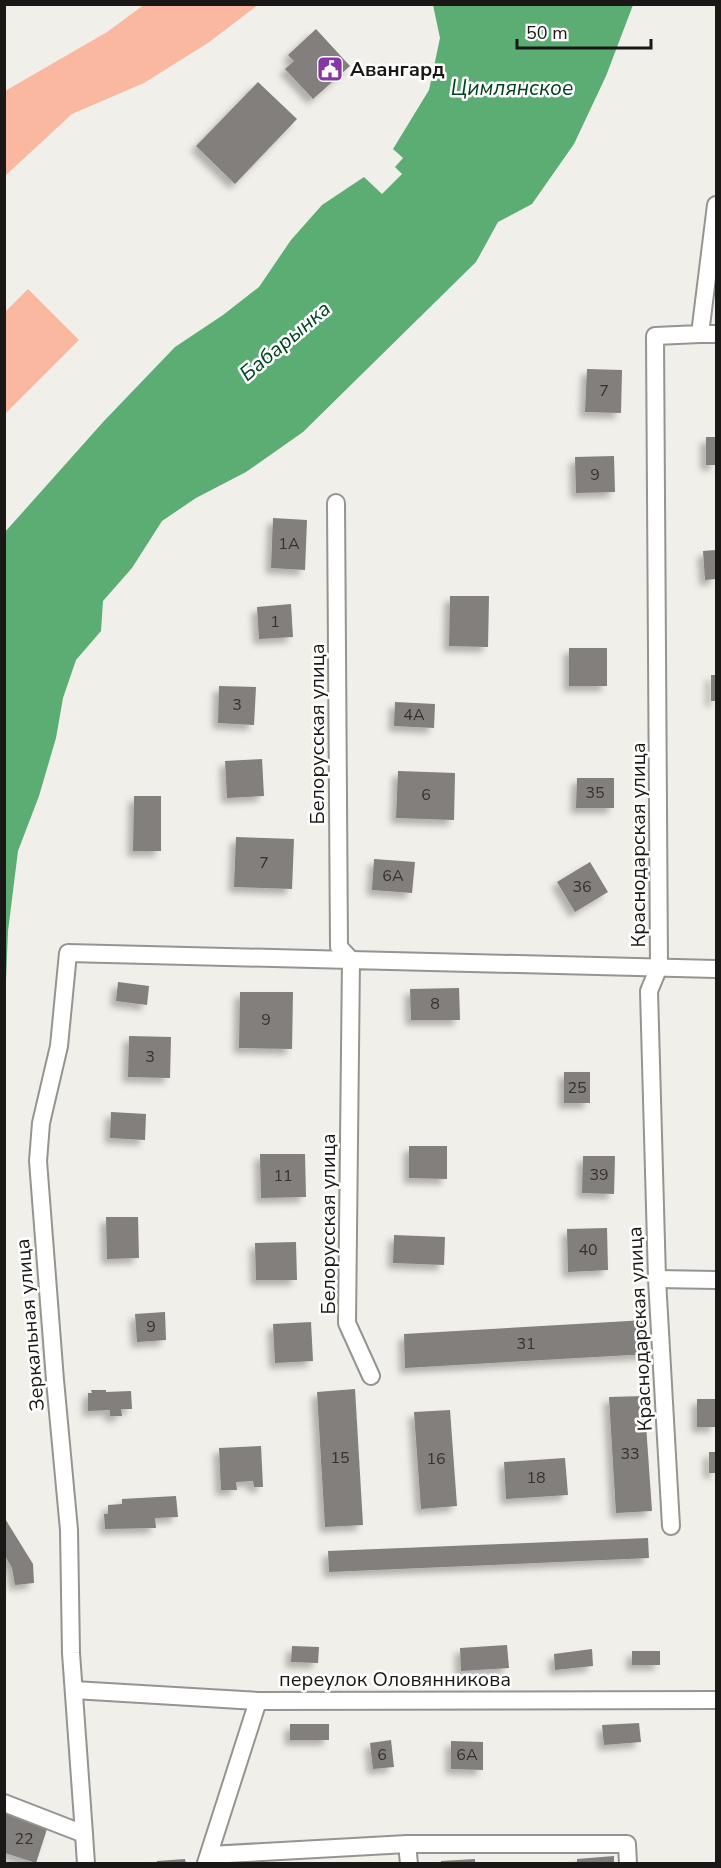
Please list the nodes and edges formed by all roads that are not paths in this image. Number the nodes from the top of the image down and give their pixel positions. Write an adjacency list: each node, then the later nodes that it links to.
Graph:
1 (717, 205): 2 (street, Краснодарская улица)
2 (708, 334): 5 (street, Краснодарская улица)
3 (336, 502): 4 (street, Белорусская улица)
4 (351, 960): 5 (street); 9 (street, Белорусская улица); 11 (street, Зеркальная улица)
5 (659, 967): 6 (street); 7 (street, Краснодарская улица)
6 (717, 969)
7 (657, 1279): 8 (street); 10 (street, Краснодарская улица)
8 (717, 1280)
9 (371, 1376)
10 (671, 1526)
11 (74, 1690): 13 (street, переулок Оловянникова); 15 (street, Зеркальная улица)
12 (717, 1700): 13 (street, переулок Оловянникова)
13 (258, 1701): 17 (street)
14 (4, 1803): 15 (street)
15 (84, 1834): 18 (street, Зеркальная улица)
16 (407, 1844): 17 (street); 19 (street); 20 (street)
17 (208, 1859)
18 (86, 1863)
19 (409, 1863)
20 (628, 1863)

